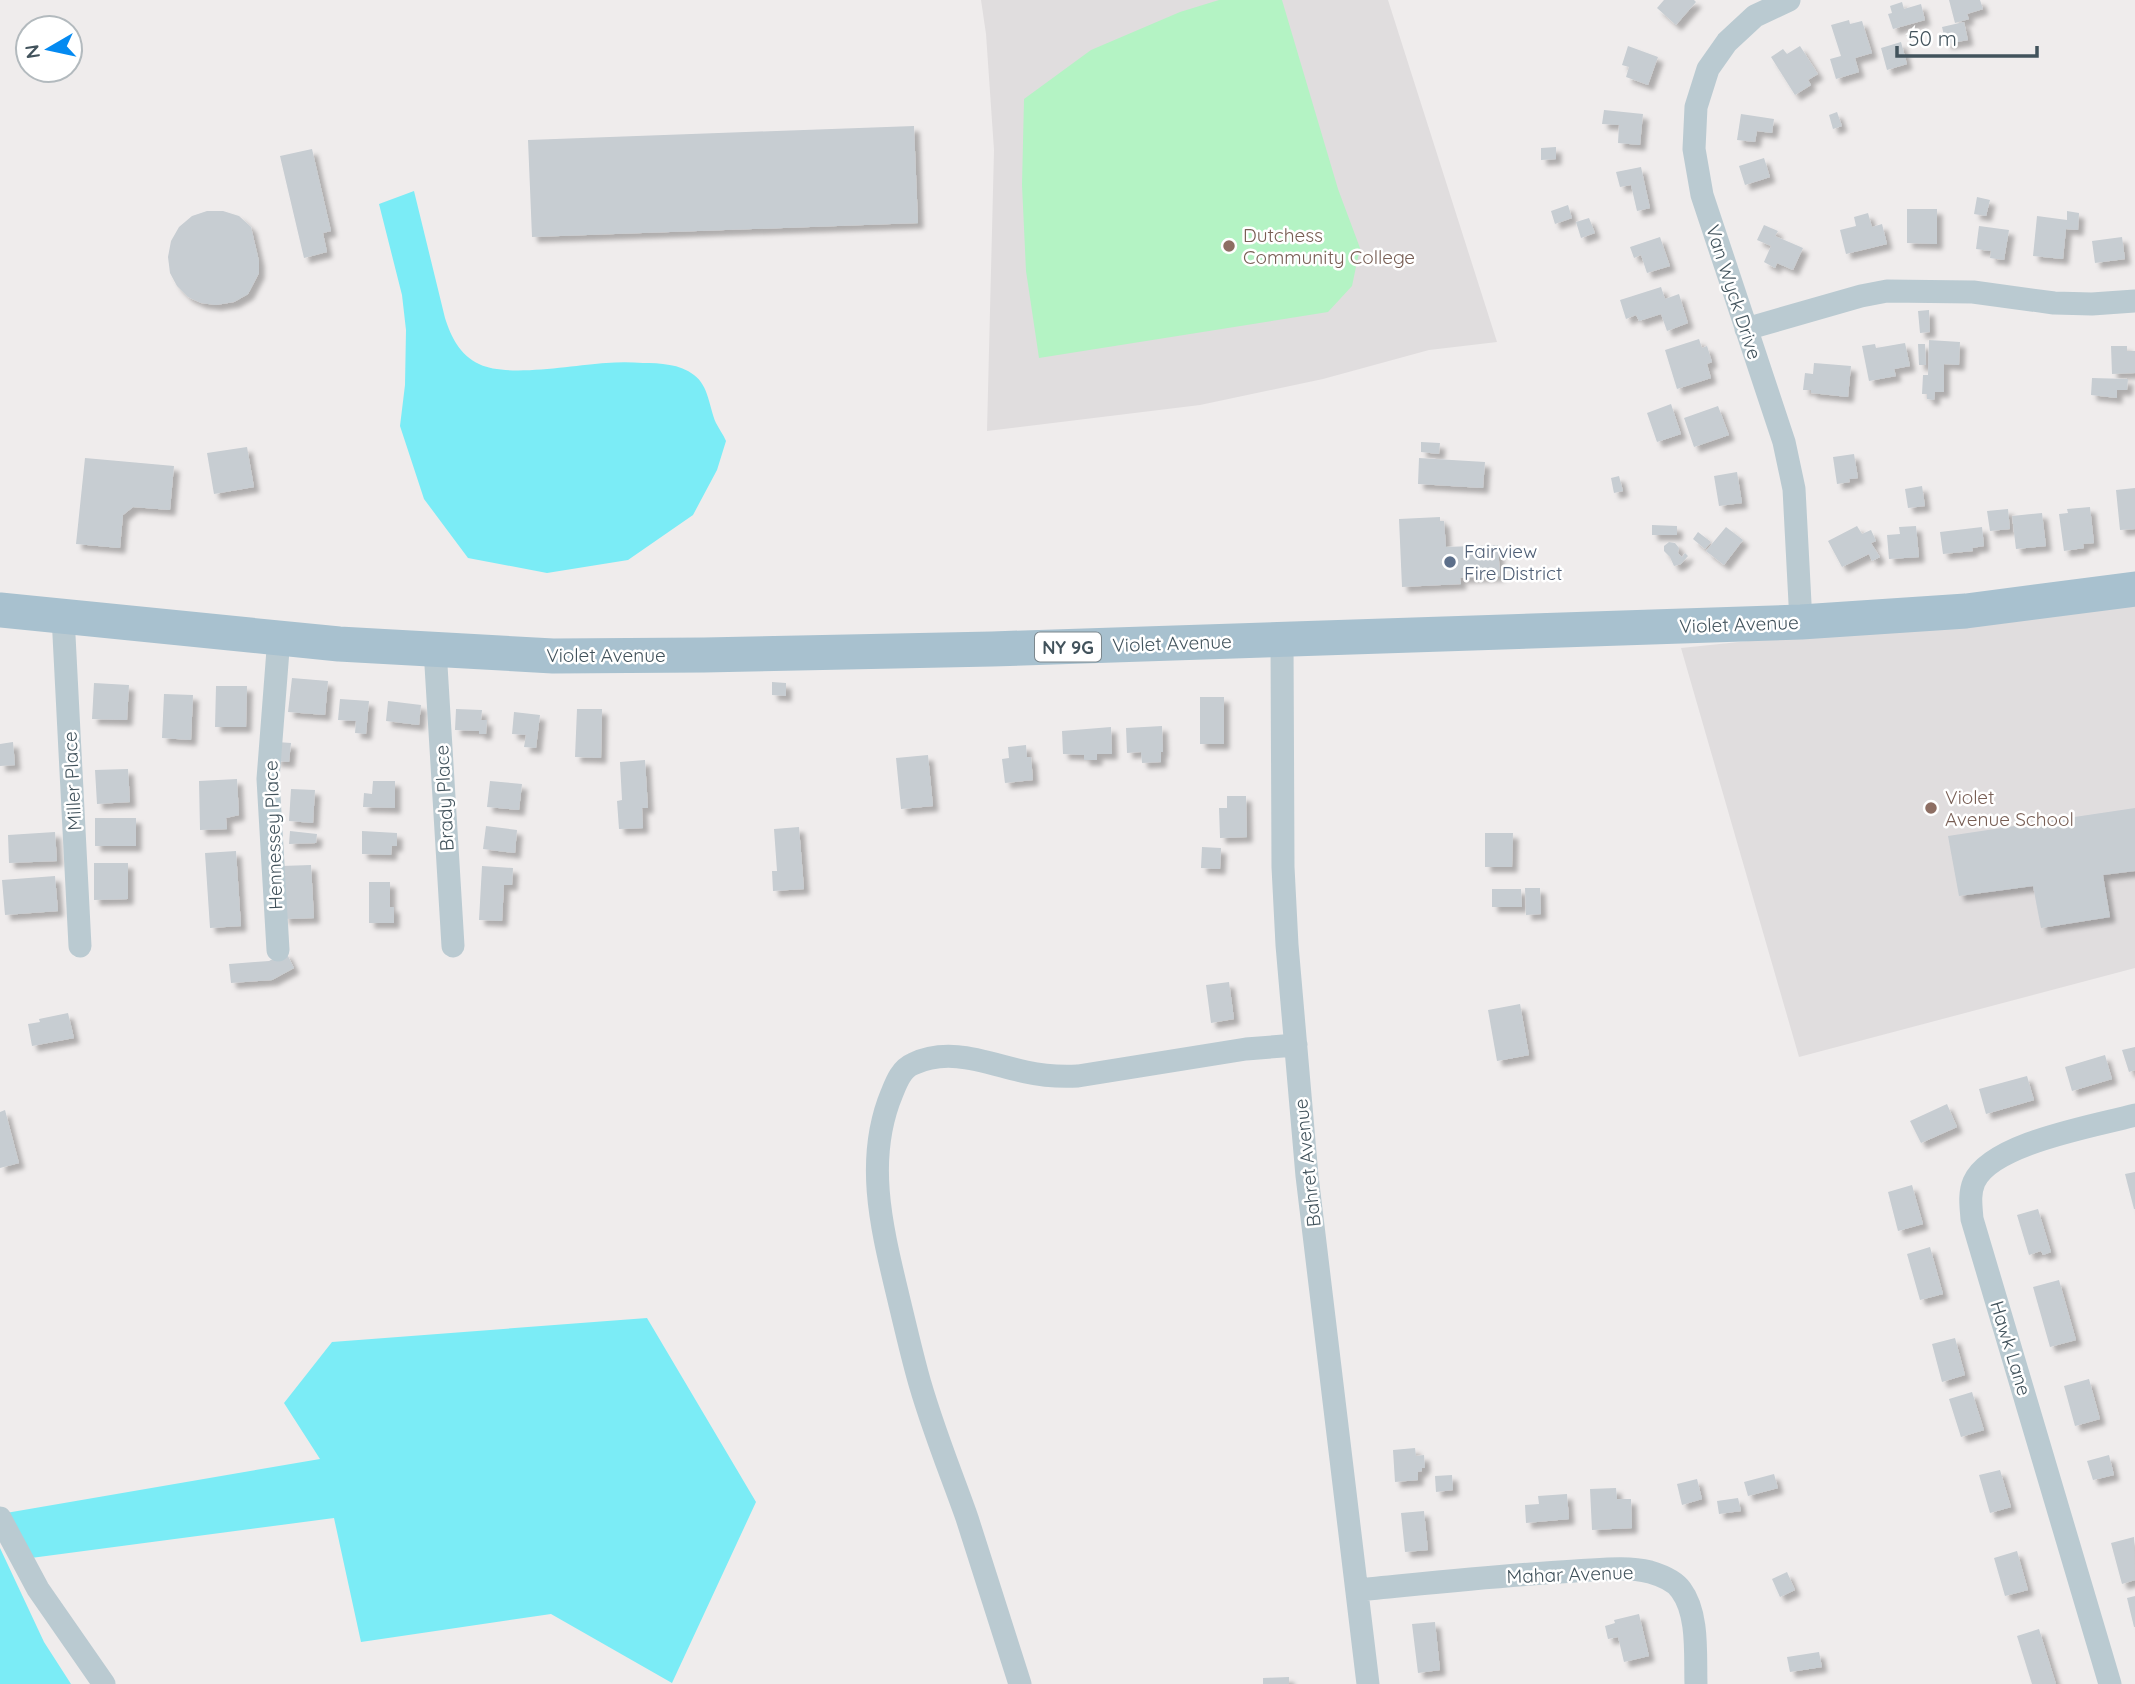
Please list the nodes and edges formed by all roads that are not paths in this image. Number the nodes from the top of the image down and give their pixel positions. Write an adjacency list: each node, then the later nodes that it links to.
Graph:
1 (1789, 0): 3 (street, Van Wyck Drive)
2 (2135, 301): 3 (street)
3 (1746, 329): 7 (street, Van Wyck Drive)
4 (2135, 589): 7 (main road, Violet Avenue / NY 9G)
5 (0, 610): 6 (main road, Violet Avenue / NY 9G)
6 (63, 616): 8 (main road, Violet Avenue / NY 9G); 11 (street, Miller Place)
7 (1801, 622): 9 (main road, Violet Avenue / NY 9G)
8 (279, 637): 10 (main road, Violet Avenue / NY 9G); 13 (street, Hennessey Place)
9 (1282, 640): 10 (main road, Violet Avenue / NY 9G); 14 (street, Bahret Avenue)
10 (435, 649): 12 (street, Brady Place)
11 (80, 946)
12 (453, 946)
13 (278, 950)
14 (1296, 1045): 17 (street, Bahret Avenue); 19 (street)
15 (2135, 1115): 22 (street, Hawk Lane)
16 (0, 1518): 18 (street)
17 (1357, 1590): 20 (street, Bahret Avenue); 21 (street, Mahar Avenue)
18 (104, 1684)
19 (1020, 1684)
20 (1368, 1684)
21 (1696, 1684)
22 (2110, 1684)

